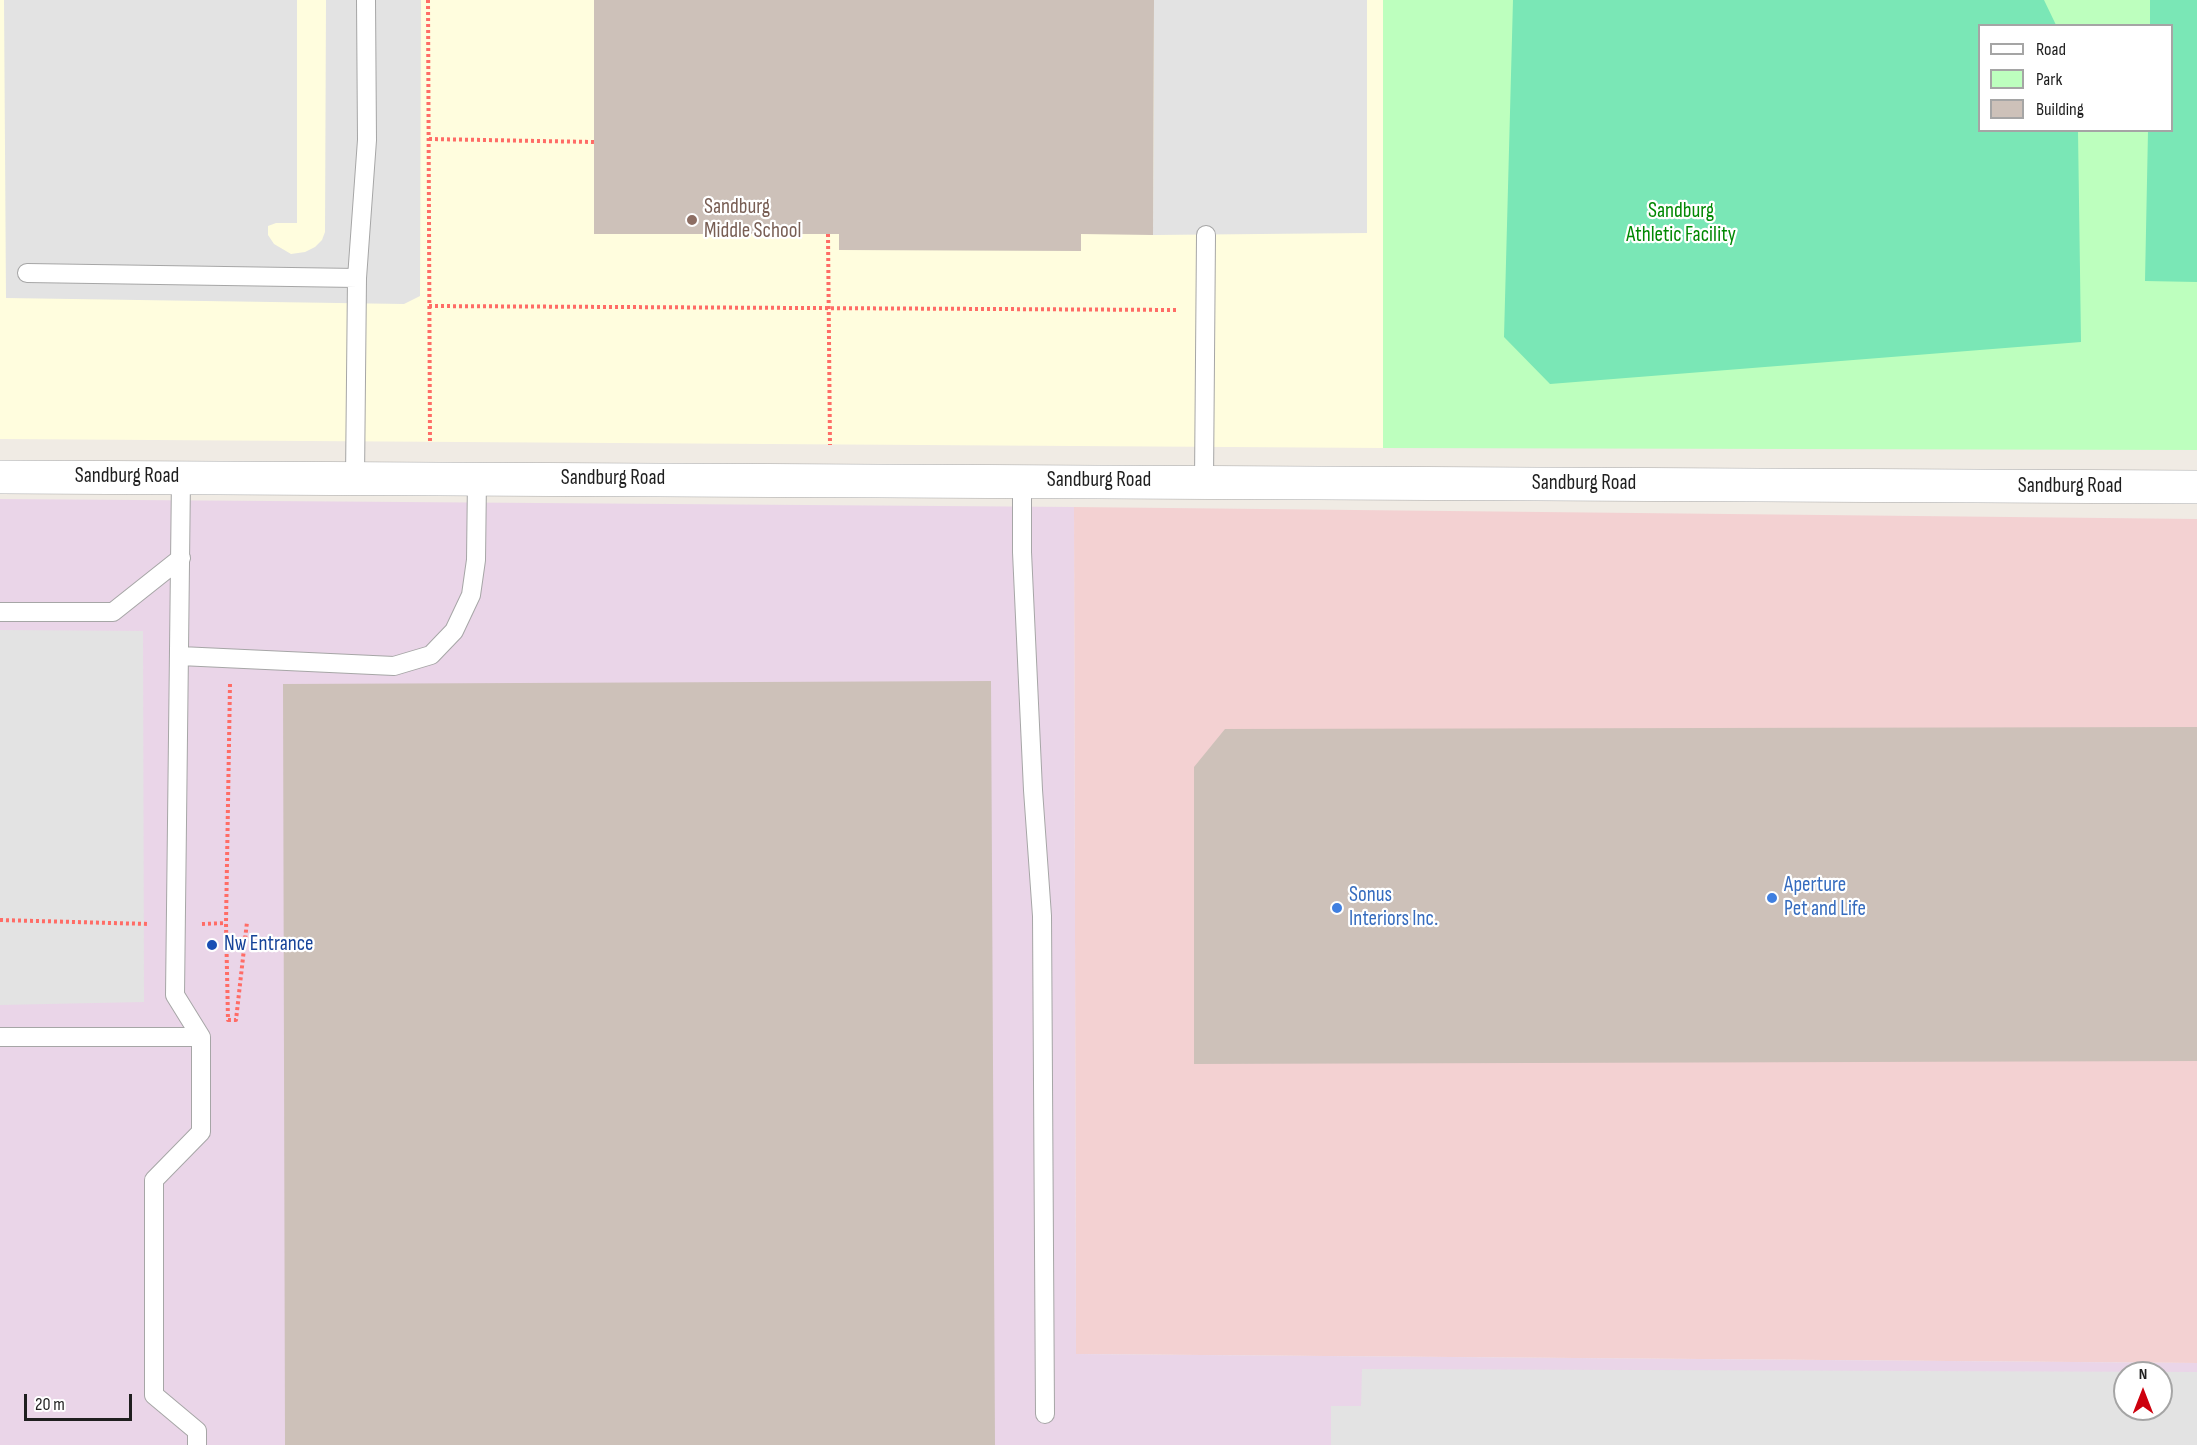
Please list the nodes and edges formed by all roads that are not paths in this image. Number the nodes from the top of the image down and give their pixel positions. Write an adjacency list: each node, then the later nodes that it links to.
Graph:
1 (366, 0): 4 (lane)
2 (1206, 235): 10 (lane)
3 (27, 273): 4 (lane)
4 (357, 278): 7 (lane)
5 (0, 477): 6 (street, Sandburg Road)
6 (181, 477): 7 (street, Sandburg Road); 12 (lane)
7 (355, 479): 8 (street, Sandburg Road)
8 (477, 479): 9 (street, Sandburg Road); 14 (lane)
9 (1022, 480): 10 (street, Sandburg Road); 17 (lane)
10 (1204, 481): 11 (street, Sandburg Road)
11 (2197, 487)
12 (181, 558): 13 (lane); 14 (lane)
13 (0, 612)
14 (180, 656): 16 (lane)
15 (0, 1037): 16 (lane)
16 (201, 1037): 18 (lane)
17 (1045, 1414)
18 (197, 1445)

